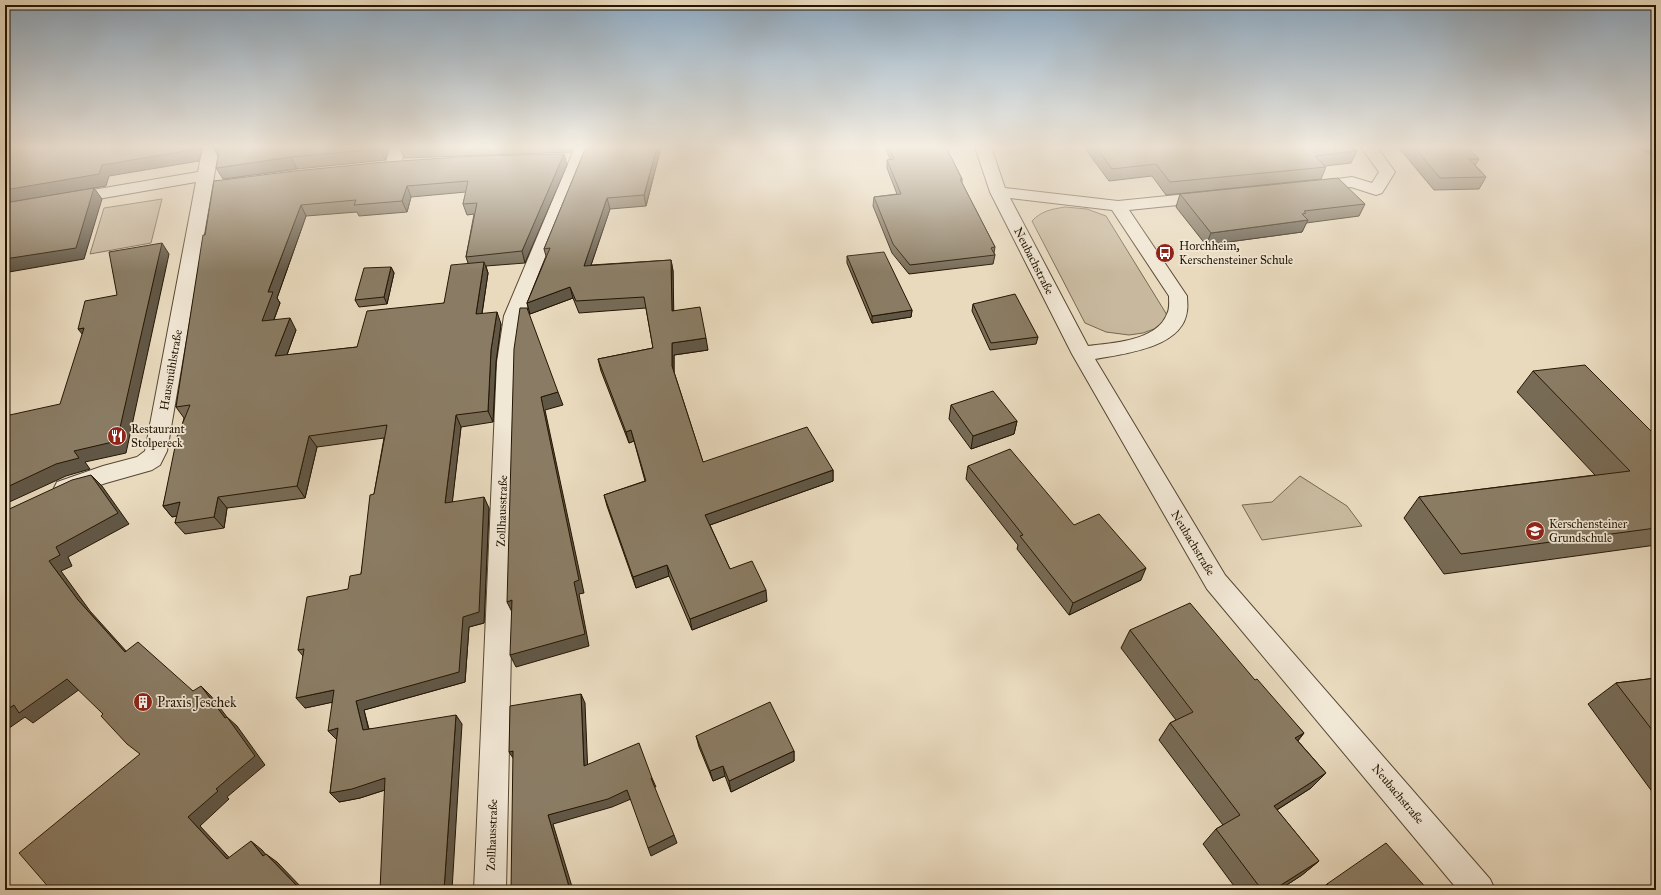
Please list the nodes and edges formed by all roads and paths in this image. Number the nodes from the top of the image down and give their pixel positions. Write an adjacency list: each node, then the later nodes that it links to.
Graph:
1 (168, 189): 7 (street)
2 (209, 189): 10 (street, Hausmühlstraße)
3 (562, 189): 11 (street, Zollhausstraße)
4 (997, 189): 5 (street, Neubachstraße)
5 (998, 192): 8 (street); 9 (street, Neubachstraße)
6 (1219, 196): 8 (street)
7 (51, 202)
8 (1118, 206): 9 (street)
9 (1082, 354): 12 (street, Neubachstraße)
10 (49, 495)
11 (490, 890)
12 (1479, 890)

